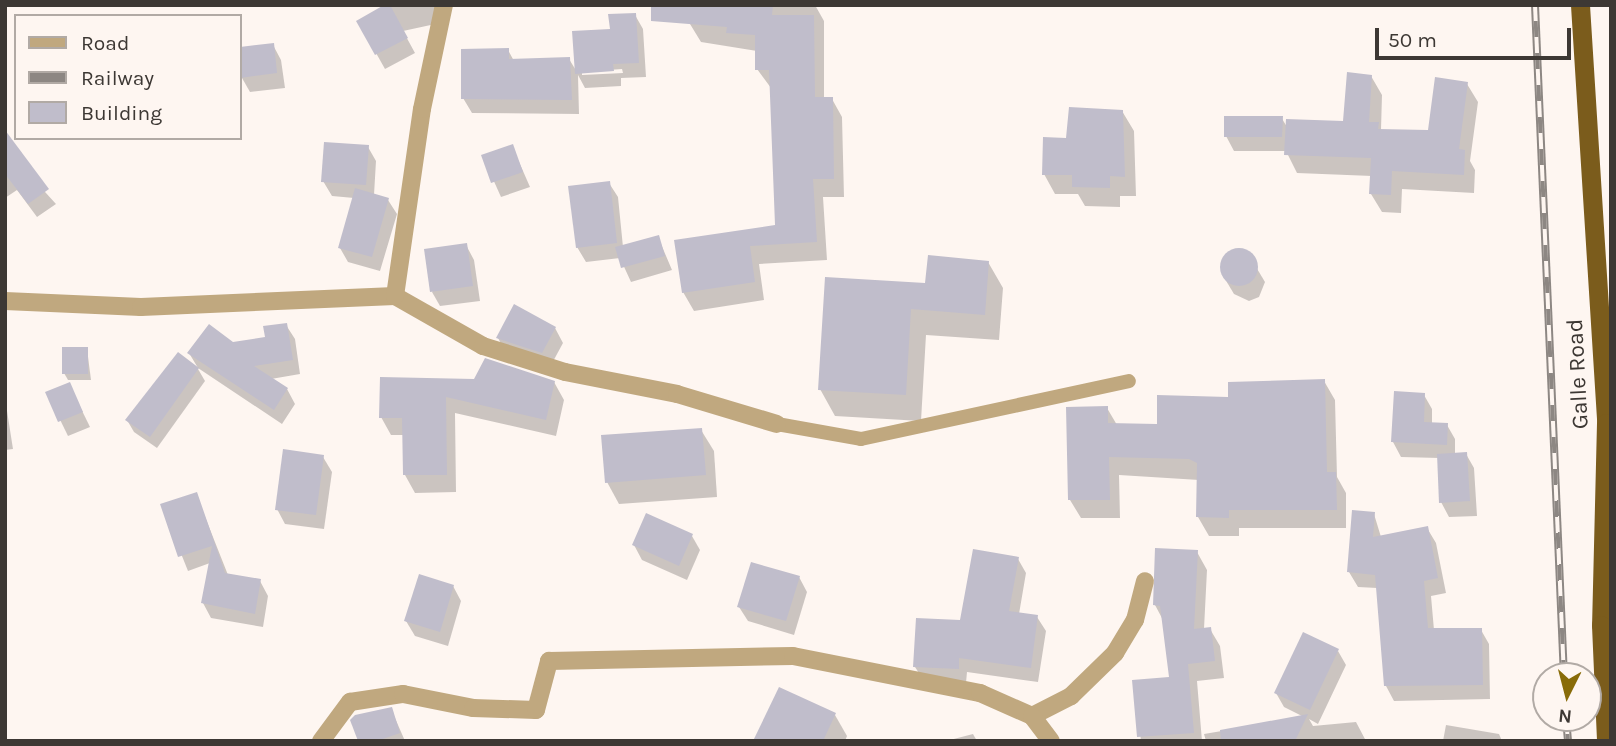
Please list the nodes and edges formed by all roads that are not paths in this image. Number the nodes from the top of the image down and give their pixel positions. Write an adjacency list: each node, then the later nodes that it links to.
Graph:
1 (444, 5): 3 (street)
2 (1580, 5): 11 (highway, Galle Road)
3 (395, 296): 4 (street); 6 (street)
4 (5, 301)
5 (1129, 381): 6 (lane)
6 (777, 424)
7 (1145, 581): 8 (street)
8 (1032, 716): 9 (street); 10 (street)
9 (321, 741)
10 (1051, 741)
11 (1606, 741)

